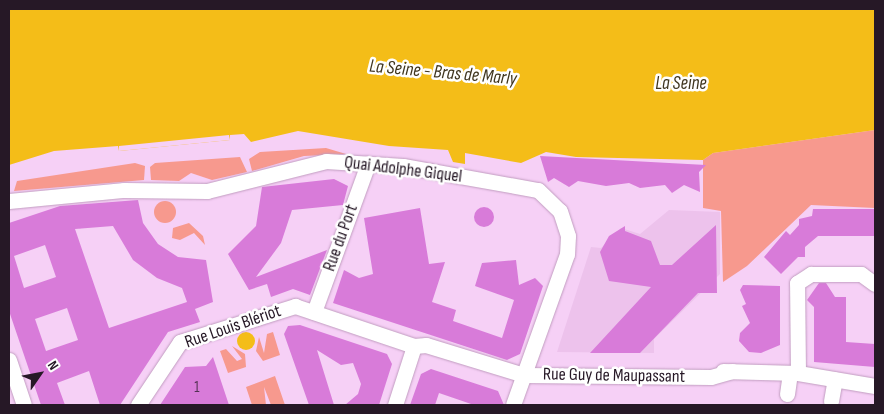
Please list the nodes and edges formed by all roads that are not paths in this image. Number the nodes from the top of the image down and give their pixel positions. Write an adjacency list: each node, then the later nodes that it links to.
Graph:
1 (368, 164): 2 (street, Quai Adolphe Giquel); 4 (street, Rue du Port); 8 (street, Quai Adolphe Giquel)
2 (9, 201)
3 (875, 284): 7 (street)
4 (314, 312): 5 (street, Rue Louis Blériot); 14 (street, Rue Louis Blériot)
5 (414, 346): 8 (street, Rue Louis Blériot); 15 (street)
6 (9, 360): 13 (street)
7 (794, 373): 8 (street, Rue Guy de Maupassant); 9 (street, Rue Guy de Maupassant); 11 (street)
8 (524, 375): 16 (street); 17 (street)
9 (835, 379): 10 (street, Rue Guy de Maupassant); 12 (street)
10 (875, 386)
11 (787, 394)
12 (831, 401)
13 (24, 405)
14 (138, 405)
15 (394, 405)
16 (513, 405)
17 (521, 405)

